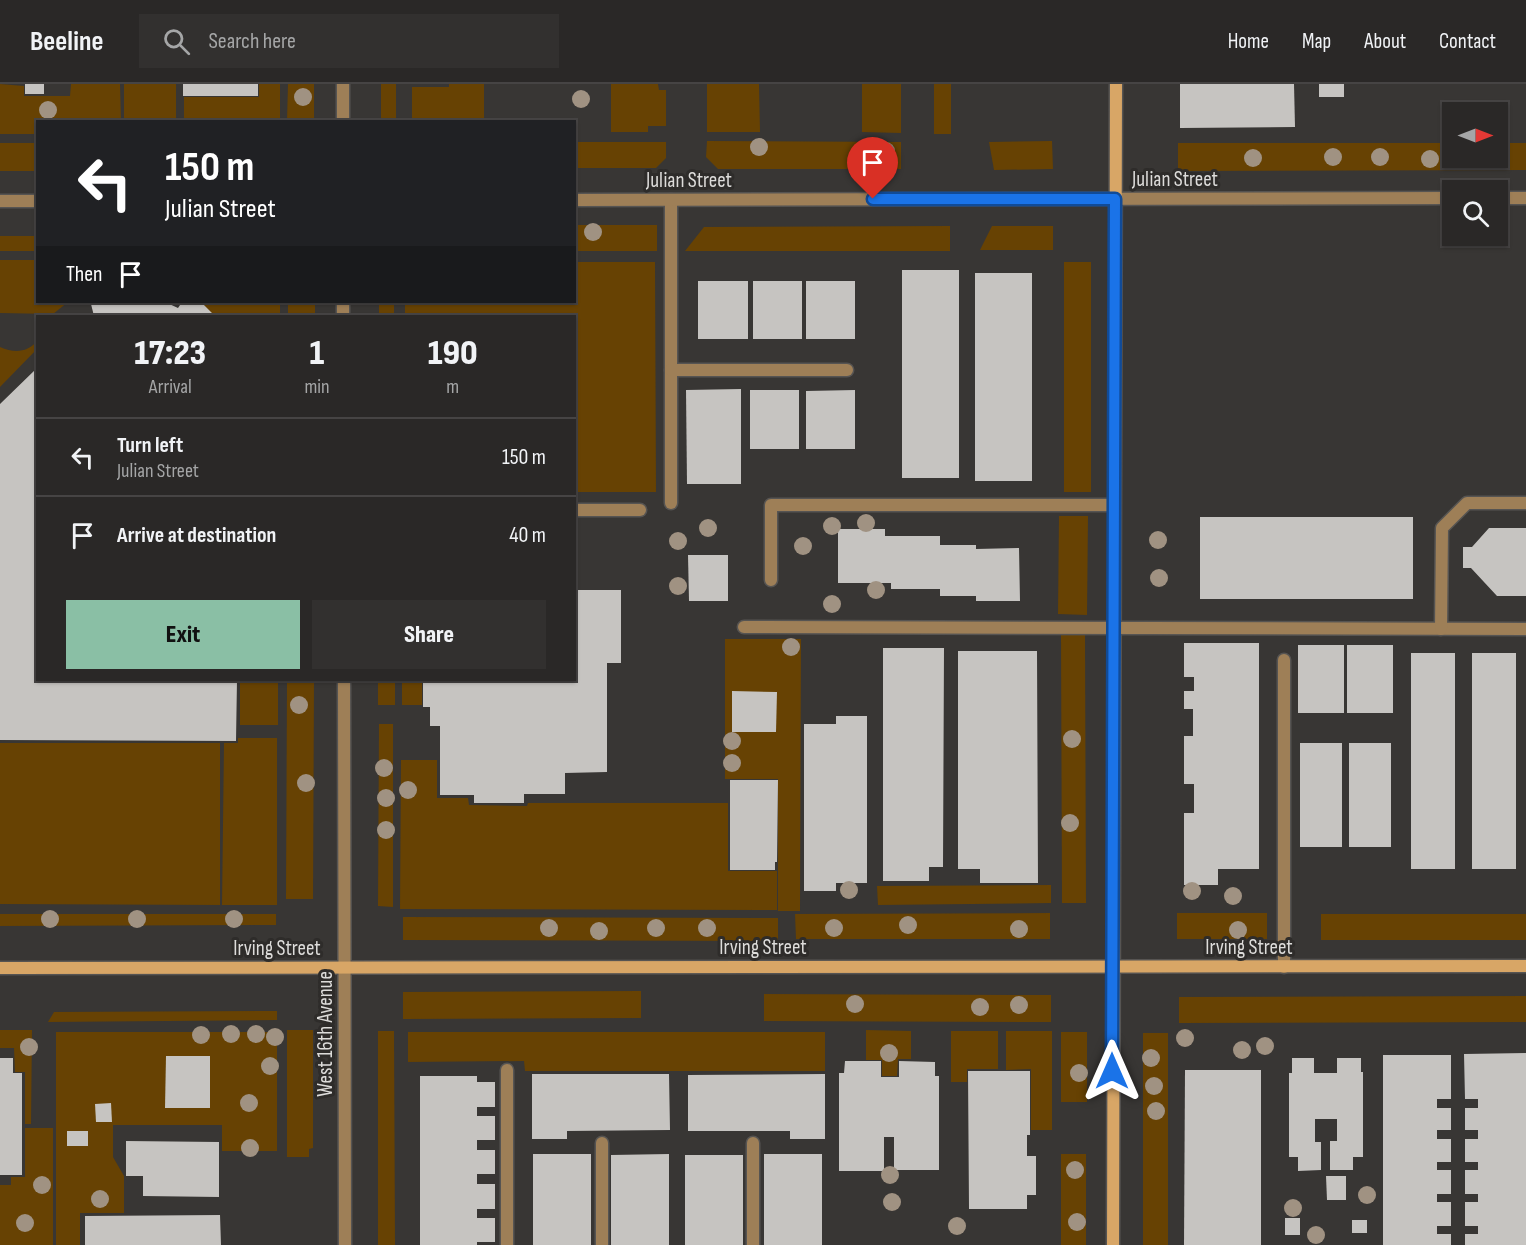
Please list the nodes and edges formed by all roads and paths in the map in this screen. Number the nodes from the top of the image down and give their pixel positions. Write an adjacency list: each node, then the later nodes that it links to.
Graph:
1 (343, 84): 3 (street)
2 (1116, 84): 7 (street)
3 (343, 120)
4 (1442, 198): 7 (street, Julian Street)
5 (1508, 198): 6 (street)
6 (1526, 198)
7 (1115, 199): 9 (street, Julian Street); 16 (street)
8 (576, 200): 9 (street, Julian Street)
9 (671, 200): 12 (street)
10 (0, 201): 11 (street)
11 (36, 201)
12 (671, 370): 13 (street); 14 (street)
13 (847, 370)
14 (671, 503)
15 (1526, 503): 22 (street)
16 (1114, 505): 19 (street); 21 (street)
17 (576, 510): 18 (street)
18 (640, 510)
19 (771, 580)
20 (744, 627): 21 (street)
21 (1113, 628): 22 (street); 26 (street)
22 (1441, 629): 23 (street)
23 (1526, 629)
24 (1284, 660): 29 (street)
25 (344, 681): 28 (street, West 16th Avenue)
26 (1112, 966): 28 (street, Irving Street); 29 (street, Irving Street); 38 (street)
27 (1526, 966): 29 (street, Irving Street)
28 (345, 967): 30 (street, Irving Street); 34 (street, West 16th Avenue)
29 (1284, 967)
30 (0, 968)
31 (507, 1070): 35 (street)
32 (602, 1143): 36 (street)
33 (753, 1143): 37 (street)
34 (345, 1245)
35 (507, 1245)
36 (602, 1245)
37 (753, 1245)
38 (1113, 1245)

